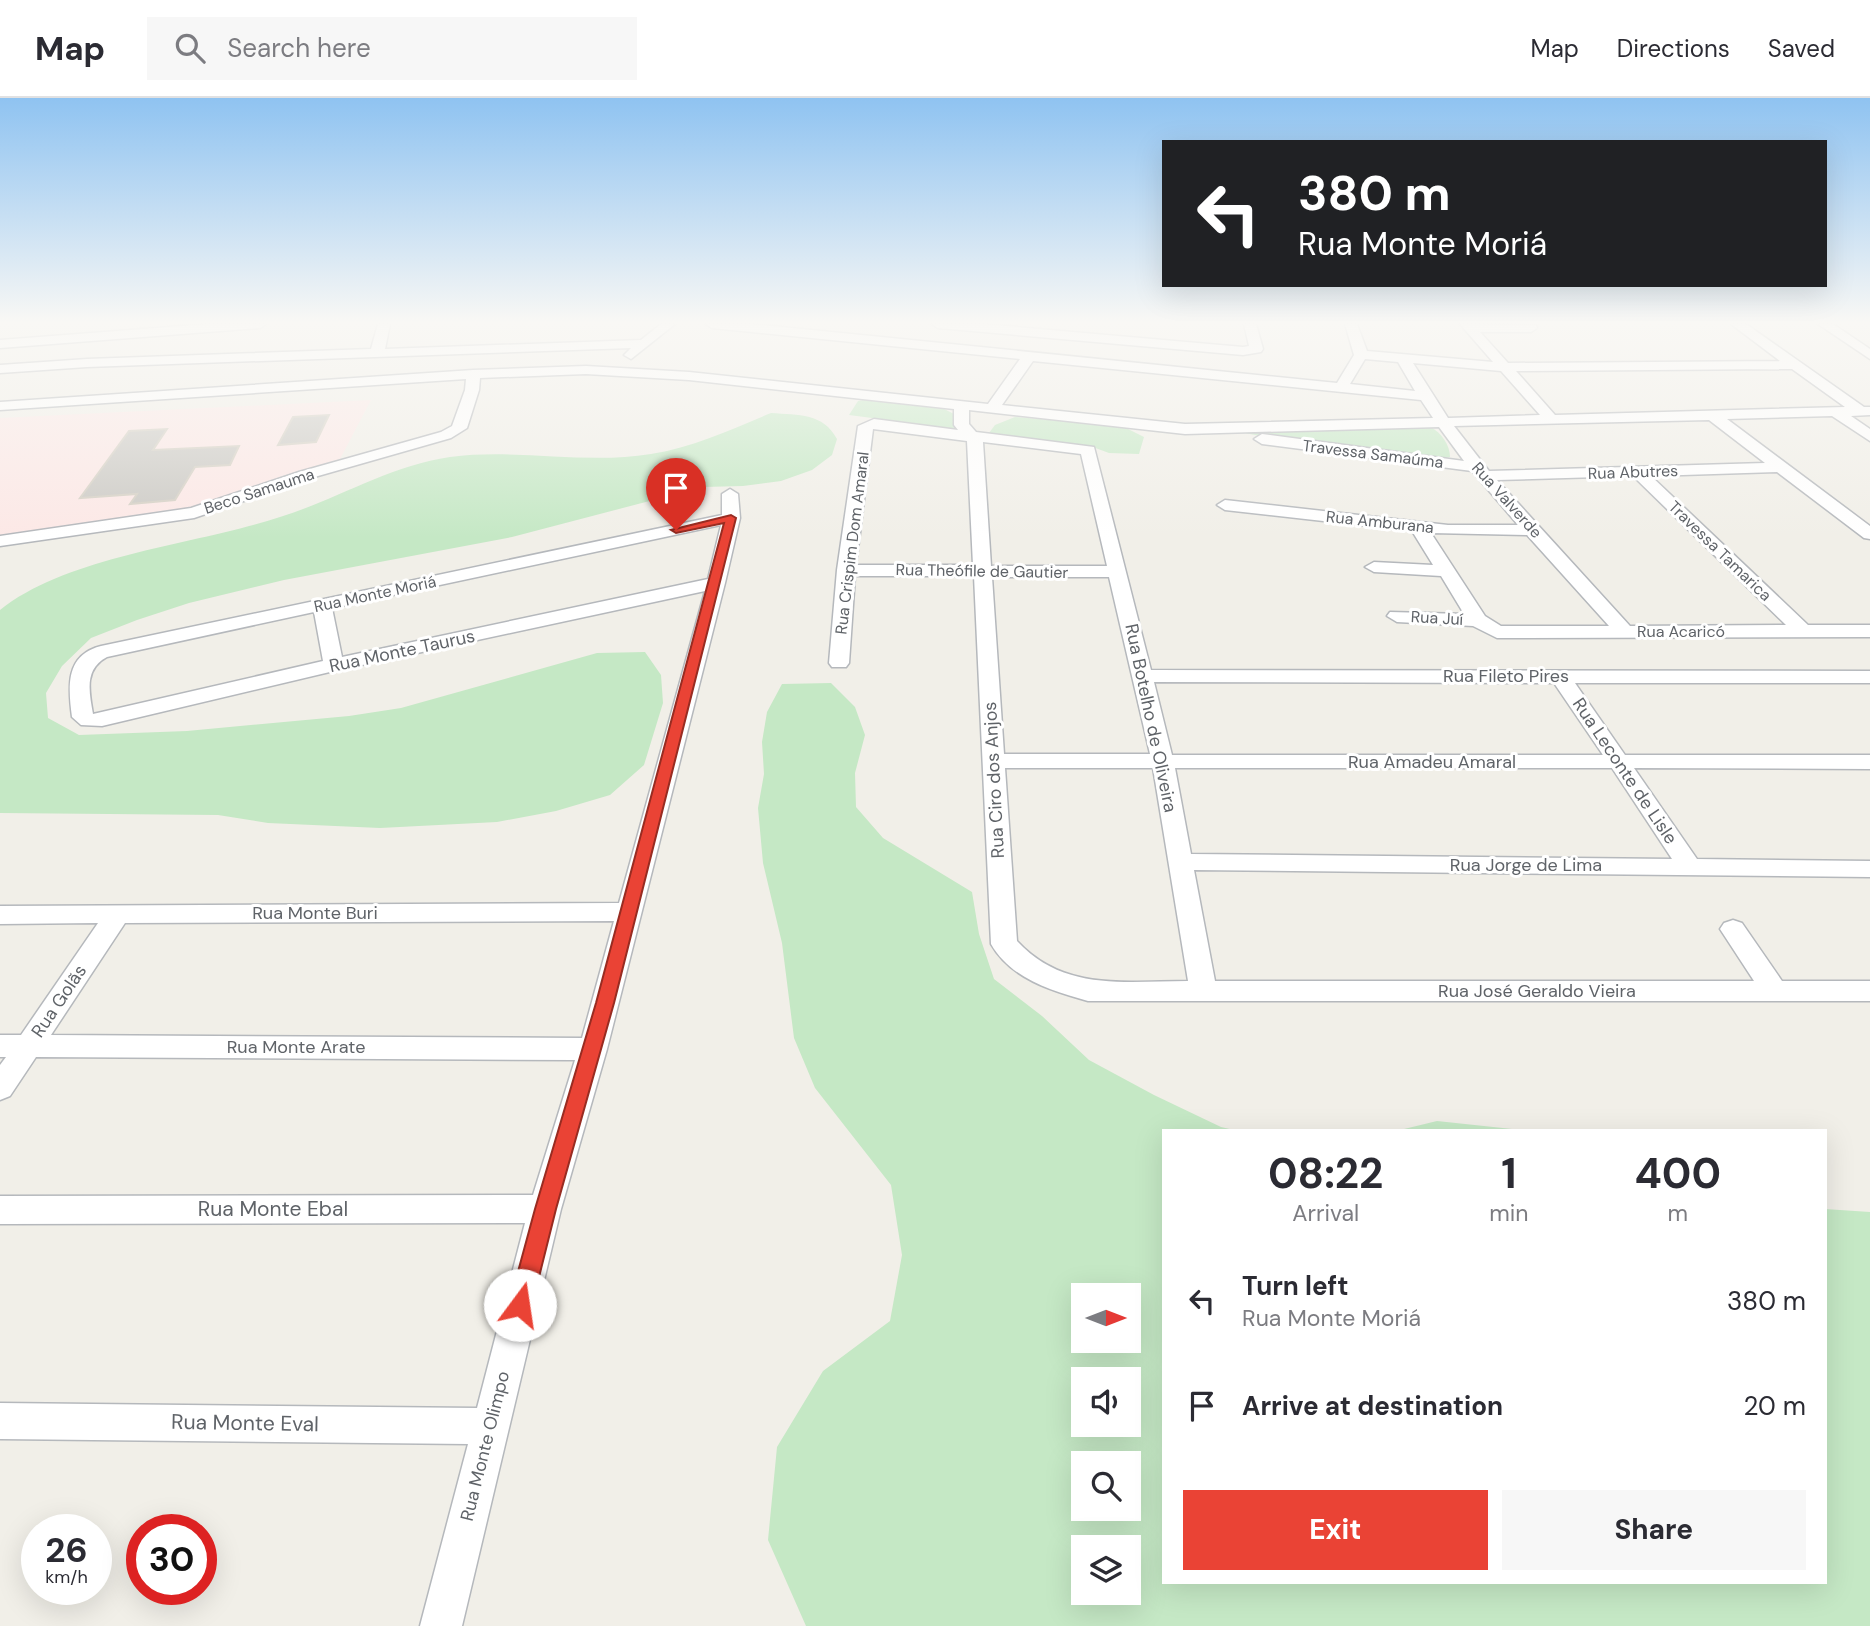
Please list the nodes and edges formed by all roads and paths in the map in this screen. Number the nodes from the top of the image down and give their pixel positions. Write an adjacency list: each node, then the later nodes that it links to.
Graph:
1 (65, 395): 9 (street)
2 (470, 395): 28 (street, Beco Samauma)
3 (835, 395): 12 (street)
4 (1005, 395): 14 (street)
5 (1415, 395): 8 (street)
6 (1529, 395): 15 (street)
7 (1841, 395): 11 (street)
8 (1423, 396): 16 (street, Rua Valverde)
9 (0, 406)
10 (1834, 411): 11 (street); 13 (street); 18 (street)
11 (1865, 411)
12 (961, 412): 14 (street); 19 (street, Rua Ciro dos Anjos)
13 (1712, 415): 15 (street); 20 (street)
14 (992, 416): 17 (street); 19 (street)
15 (1551, 419): 16 (street)
16 (1441, 422): 17 (street); 22 (street, Rua Valverde)
17 (1185, 429): 22 (street, Travessa Samaúma)
18 (1870, 436)
19 (974, 437): 30 (street, Rua Crispim Dom Amaral); 31 (street, Rua Ciro dos Anjos); 33 (street, Rua Botelho de Oliveira)
20 (1781, 467): 21 (street, Rua Abutres); 27 (street)
21 (1637, 471): 22 (street, Rua Abutres); 39 (street, Travessa Tamarica)
22 (1481, 472): 26 (street, Rua Valverde)
23 (1225, 505): 25 (street, Rua Amburana)
24 (730, 506): 34 (street, Rua Monte Olimpo); 35 (street, Rua Monte Moriá)
25 (1418, 527): 26 (street, Rua Amburana); 32 (street)
26 (1534, 530): 38 (street, Rua Valverde)
27 (1870, 534)
28 (0, 541)
29 (1374, 567): 32 (street)
30 (846, 570): 31 (street, Rua Theófile de Gautier); 41 (street, Rua Crispim Dom Amaral)
31 (982, 570): 33 (street, Rua Theófile de Gautier); 47 (street, Rua Ciro dos Anjos)
32 (1446, 571): 37 (street)
33 (1118, 572): 43 (street, Rua Botelho de Oliveira)
34 (716, 583): 42 (street, Rua Monte Taurus); 54 (street, Rua Monte Olimpo)
35 (322, 605): 42 (street); 46 (street, Rua Monte Moriá)
36 (1397, 616): 37 (street, Rua Juí)
37 (1485, 625): 38 (street, Rua Acaricó)
38 (1624, 631): 39 (street, Rua Acaricó)
39 (1803, 631): 40 (street, Rua Acaricó)
40 (1870, 631)
41 (839, 663)
42 (334, 665): 46 (street, Rua Monte Taurus)
43 (1141, 676): 44 (street, Rua Fileto Pires); 50 (street, Rua Botelho de Oliveira)
44 (1560, 676): 45 (street, Rua Fileto Pires); 48 (street, Rua Leconte de Lisle)
45 (1870, 677)
46 (89, 720)
47 (993, 761): 50 (street, Rua Amadeu Amaral); 60 (street, Rua Ciro dos Anjos)
48 (1619, 762): 49 (street, Rua Amadeu Amaral); 50 (street, Rua Amadeu Amaral); 52 (street, Rua Leconte de Lisle)
49 (1870, 762)
50 (1163, 763): 51 (street, Rua Botelho de Oliveira)
51 (1181, 862): 52 (street, Rua Jorge de Lima); 60 (street, Rua Botelho de Oliveira)
52 (1690, 867): 53 (street, Rua Jorge de Lima)
53 (1870, 869)
54 (629, 912): 55 (street, Rua Monte Buri); 63 (street, Rua Monte Olimpo)
55 (119, 914): 56 (street, Rua Monte Buri); 62 (street, Rua Golãs)
56 (0, 915)
57 (1733, 929): 58 (street)
58 (1773, 990): 59 (street, Rua José Geraldo Vieira); 60 (street, Rua José Geraldo Vieira)
59 (1870, 991)
60 (1204, 993)
61 (0, 1046): 62 (street, Rua Monte Arate)
62 (29, 1046): 63 (street, Rua Monte Arate); 64 (street, Rua Golãs)
63 (593, 1049): 65 (street, Rua Monte Olimpo)
64 (0, 1087)
65 (545, 1209): 66 (street, Rua Monte Ebal); 68 (street, Rua Monte Olimpo)
66 (0, 1210)
67 (0, 1421): 68 (street, Rua Monte Eval)
68 (489, 1426): 69 (street, Rua Monte Olimpo)
69 (441, 1626)

